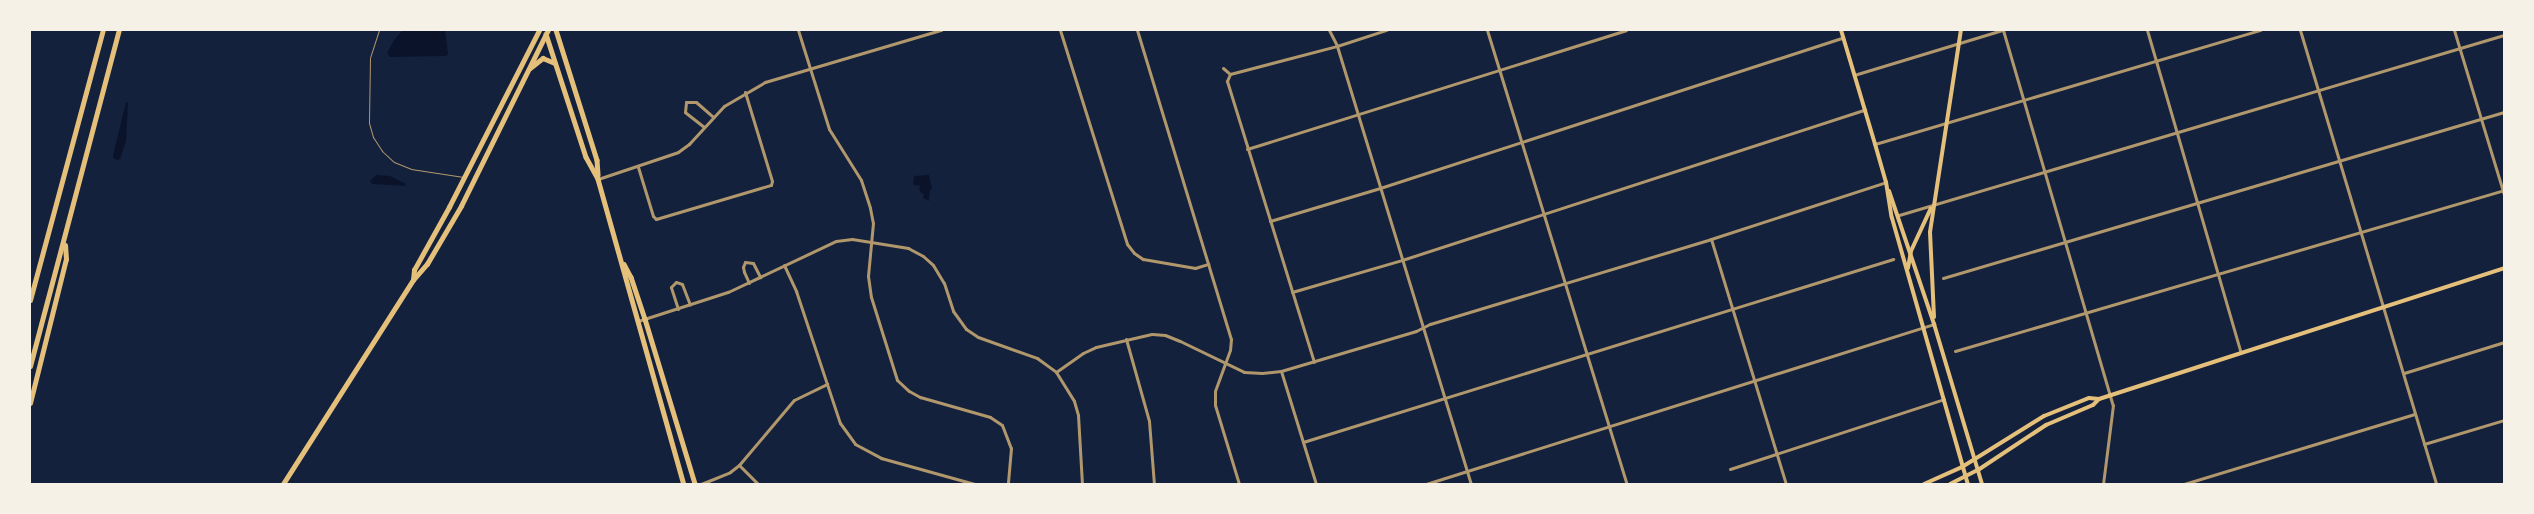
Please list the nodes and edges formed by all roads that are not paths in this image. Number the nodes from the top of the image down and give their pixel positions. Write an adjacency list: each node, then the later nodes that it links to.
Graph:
1 (103, 30): 83 (highway)
2 (119, 30): 65 (highway)
3 (379, 30): 52 (lane)
4 (538, 30): 52 (main road)
5 (556, 30): 53 (main road)
6 (798, 30): 30 (street)
7 (941, 30): 30 (street)
8 (1060, 30): 72 (street)
9 (1137, 30): 72 (street)
10 (1329, 30): 25 (street)
11 (1386, 30): 25 (street)
12 (1487, 30): 32 (street)
13 (1626, 30): 32 (street)
14 (1840, 30): 23 (main road)
15 (1961, 30): 24 (main road)
16 (2003, 30): 24 (street); 37 (street)
17 (2147, 30): 27 (street)
18 (2261, 30): 27 (street)
19 (2300, 30): 35 (street)
20 (2454, 30): 26 (street)
21 (547, 31): 28 (main road); 31 (main road)
22 (2504, 35): 26 (street)
23 (1843, 38): 34 (main road); 46 (street)
24 (1959, 43): 34 (street); 43 (main road)
25 (1337, 46): 33 (street); 40 (street)
26 (2460, 49): 35 (street); 42 (street)
27 (2157, 60): 37 (street); 45 (street)
28 (555, 63): 31 (main road); 53 (main road)
29 (1223, 68): 33 (street)
30 (810, 69): 36 (street); 67 (street)
31 (527, 71): 79 (main road)
32 (1499, 71): 40 (street); 46 (street)
33 (1230, 74): 48 (street)
34 (1854, 75): 38 (main road)
35 (2318, 89): 45 (street); 49 (street)
36 (745, 92): 41 (street); 50 (street)
37 (2024, 100): 43 (street); 51 (street)
38 (1865, 110): 47 (main road); 60 (street)
39 (2504, 112): 42 (street)
40 (1358, 115): 48 (street); 55 (street)
41 (713, 117): 44 (street); 44 (street)
42 (2481, 118): 49 (street); 56 (street)
43 (1945, 124): 47 (street); 59 (main road)
44 (704, 127): 50 (street)
45 (2178, 132): 51 (street); 58 (street)
46 (1521, 142): 55 (street); 60 (street)
47 (1875, 144): 54 (main road)
48 (1247, 149): 62 (street)
49 (2340, 160): 58 (street); 63 (street)
50 (638, 167): 53 (street)
51 (2046, 172): 59 (street); 66 (street)
52 (464, 177): 79 (main road)
53 (598, 179): 71 (main road)
54 (1886, 182): 61 (main road); 64 (street); 75 (main road)
55 (1380, 188): 62 (street); 70 (street)
56 (2503, 190): 57 (street); 63 (street)
57 (2504, 195)
58 (2199, 202): 66 (street); 76 (street)
59 (1933, 204): 61 (street); 68 (main road); 91 (main road)
60 (1544, 213): 70 (street); 80 (street)
61 (1898, 214): 68 (main road)
62 (1270, 221): 82 (street)
63 (2362, 232): 76 (street); 85 (street)
64 (1711, 239): 80 (street); 87 (street)
65 (64, 240): 101 (highway); 111 (highway)
66 (2066, 241): 78 (street); 88 (street)
67 (871, 242): 73 (street); 103 (street); 131 (street)
68 (1911, 251): 75 (main road); 91 (main road)
69 (1892, 259): 87 (street)
70 (1402, 260): 82 (street); 92 (street)
71 (623, 263): 89 (main road); 90 (main road)
72 (1208, 264): 100 (street)
73 (784, 266): 77 (street); 106 (street)
74 (2504, 268): 85 (main road)
75 (1908, 272): 93 (main road)
76 (2220, 273): 88 (street); 97 (street)
77 (760, 277): 81 (street); 81 (street)
78 (1943, 278)
79 (414, 280): 125 (main road)
80 (1565, 282): 92 (street); 98 (street)
81 (749, 283): 84 (street)
82 (1292, 292): 99 (street)
83 (30, 300)
84 (690, 305): 86 (street); 86 (street)
85 (2384, 307): 97 (main road); 104 (street)
86 (678, 309): 89 (street)
87 (1732, 310): 98 (street); 105 (street)
88 (2087, 312): 96 (street); 107 (street)
89 (645, 319): 90 (street); 127 (main road)
90 (638, 322): 126 (main road)
91 (1934, 324): 93 (street); 118 (main road)
92 (1423, 327): 99 (street); 110 (street)
93 (1924, 328): 105 (street); 108 (main road)
94 (1126, 339): 100 (street); 103 (street); 133 (street)
95 (2504, 342): 104 (street)
96 (1955, 351)
97 (2241, 352): 107 (main road)
98 (1588, 356): 110 (street); 114 (street)
99 (1314, 362): 102 (street)
100 (1224, 363): 102 (street); 134 (street)
101 (30, 366)
102 (1281, 371): 115 (street)
103 (1056, 372): 132 (street)
104 (2404, 374): 112 (street)
105 (1754, 383): 114 (street); 117 (street)
106 (827, 384): 119 (street); 130 (street)
107 (2110, 394): 109 (main road); 144 (street)
108 (1944, 399): 117 (street); 120 (main road)
109 (2099, 399): 118 (main road); 122 (main road)
110 (1445, 400): 115 (street); 123 (street)
111 (30, 403)
112 (2415, 414): 116 (street); 145 (street)
113 (2504, 420): 116 (street)
114 (1610, 427): 123 (street); 138 (street)
115 (1303, 442): 135 (street)
116 (2424, 444): 146 (street)
117 (1776, 454): 121 (street); 139 (street)
118 (1975, 459): 120 (main road); 122 (main road)
119 (739, 465): 128 (street); 129 (street)
120 (1962, 467): 124 (main road); 140 (main road)
121 (1730, 469)
122 (1978, 470): 124 (main road); 143 (main road)
123 (1467, 472): 136 (street); 137 (street)
124 (1966, 478): 141 (main road); 142 (main road)
125 (283, 484)
126 (684, 484)
127 (695, 484)
128 (702, 484)
129 (758, 484)
130 (976, 484)
131 (1008, 484)
132 (1082, 484)
133 (1154, 484)
134 (1239, 484)
135 (1316, 484)
136 (1426, 484)
137 (1471, 484)
138 (1627, 484)
139 (1786, 484)
140 (1924, 484)
141 (1950, 484)
142 (1968, 484)
143 (1982, 484)
144 (2103, 484)
145 (2184, 484)
146 (2436, 484)

